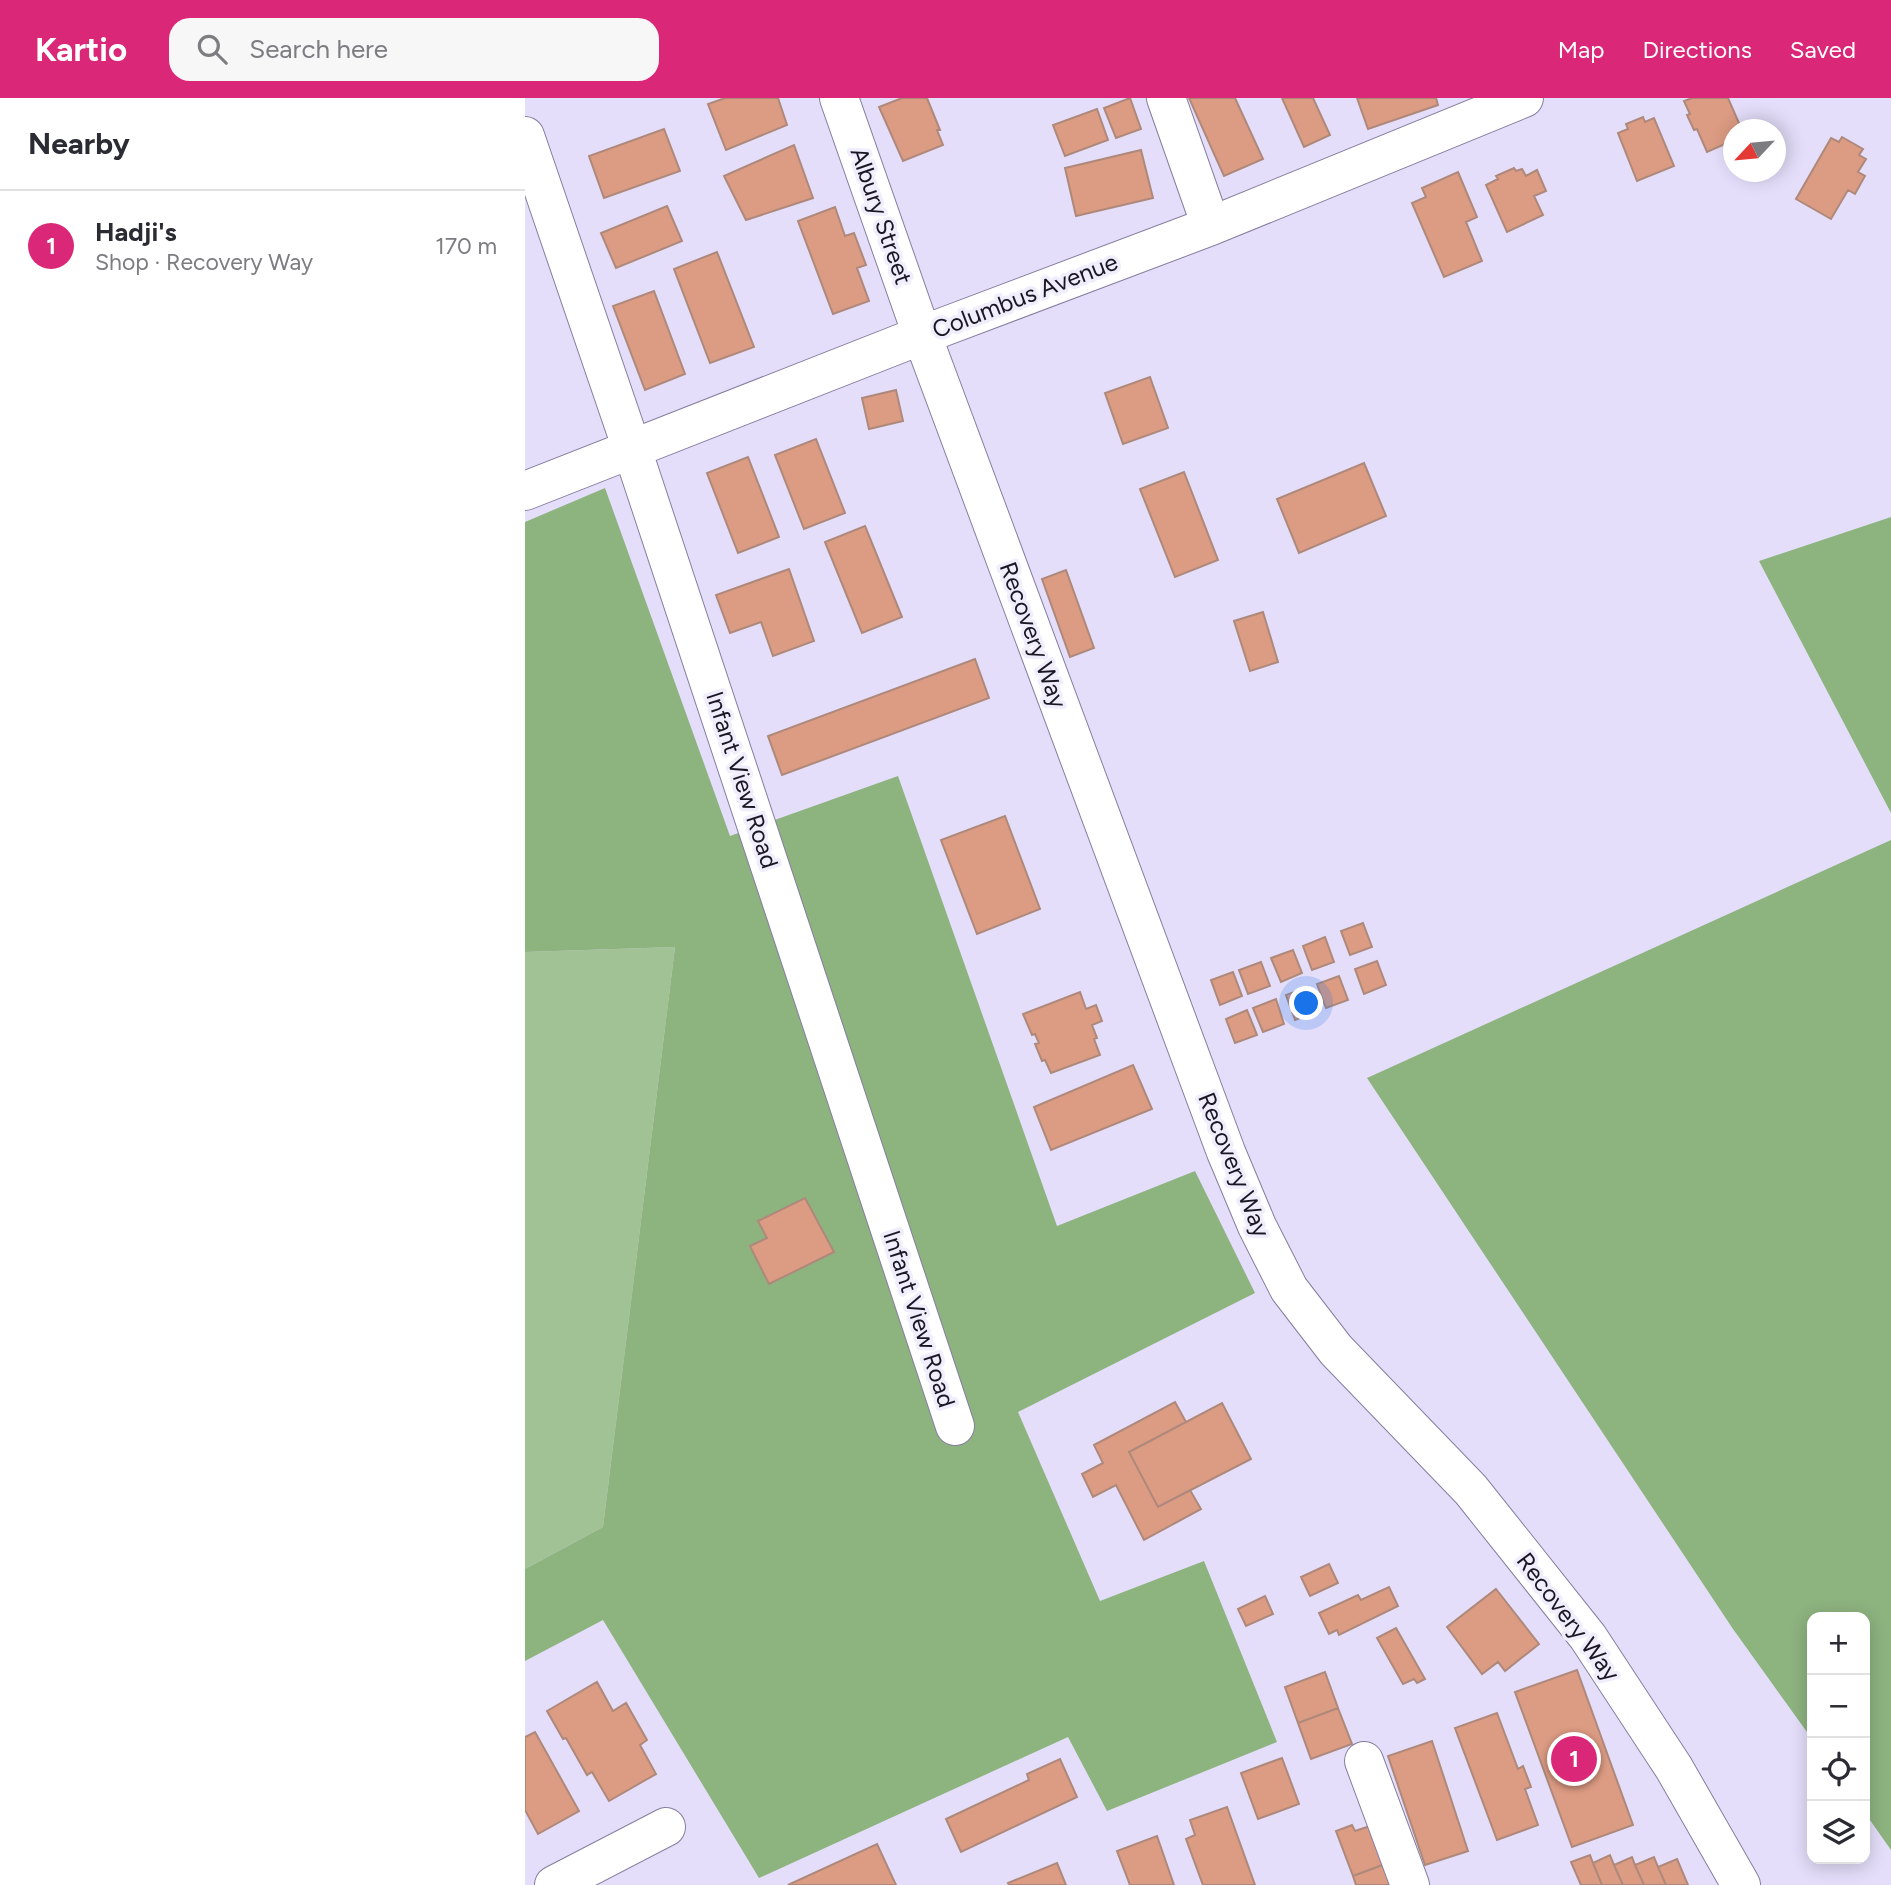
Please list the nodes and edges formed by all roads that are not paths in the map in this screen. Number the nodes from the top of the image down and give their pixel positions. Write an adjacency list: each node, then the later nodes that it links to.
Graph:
1 (839, 98): 7 (street, Albury Street)
2 (1165, 98): 6 (street)
3 (1524, 98): 4 (street, Columbus Avenue)
4 (1483, 106): 6 (street, Columbus Avenue)
5 (525, 136): 8 (street, Infant View Road)
6 (1210, 226): 7 (street, Columbus Avenue)
7 (922, 335): 8 (street, Columbus Avenue); 15 (street, Recovery Way)
8 (632, 450): 9 (street, Columbus Avenue); 10 (street, Infant View Road)
9 (525, 491)
10 (955, 1426)
11 (1364, 1761): 14 (street)
12 (666, 1827): 13 (street)
13 (554, 1885)
14 (1410, 1885)
15 (1741, 1885)

